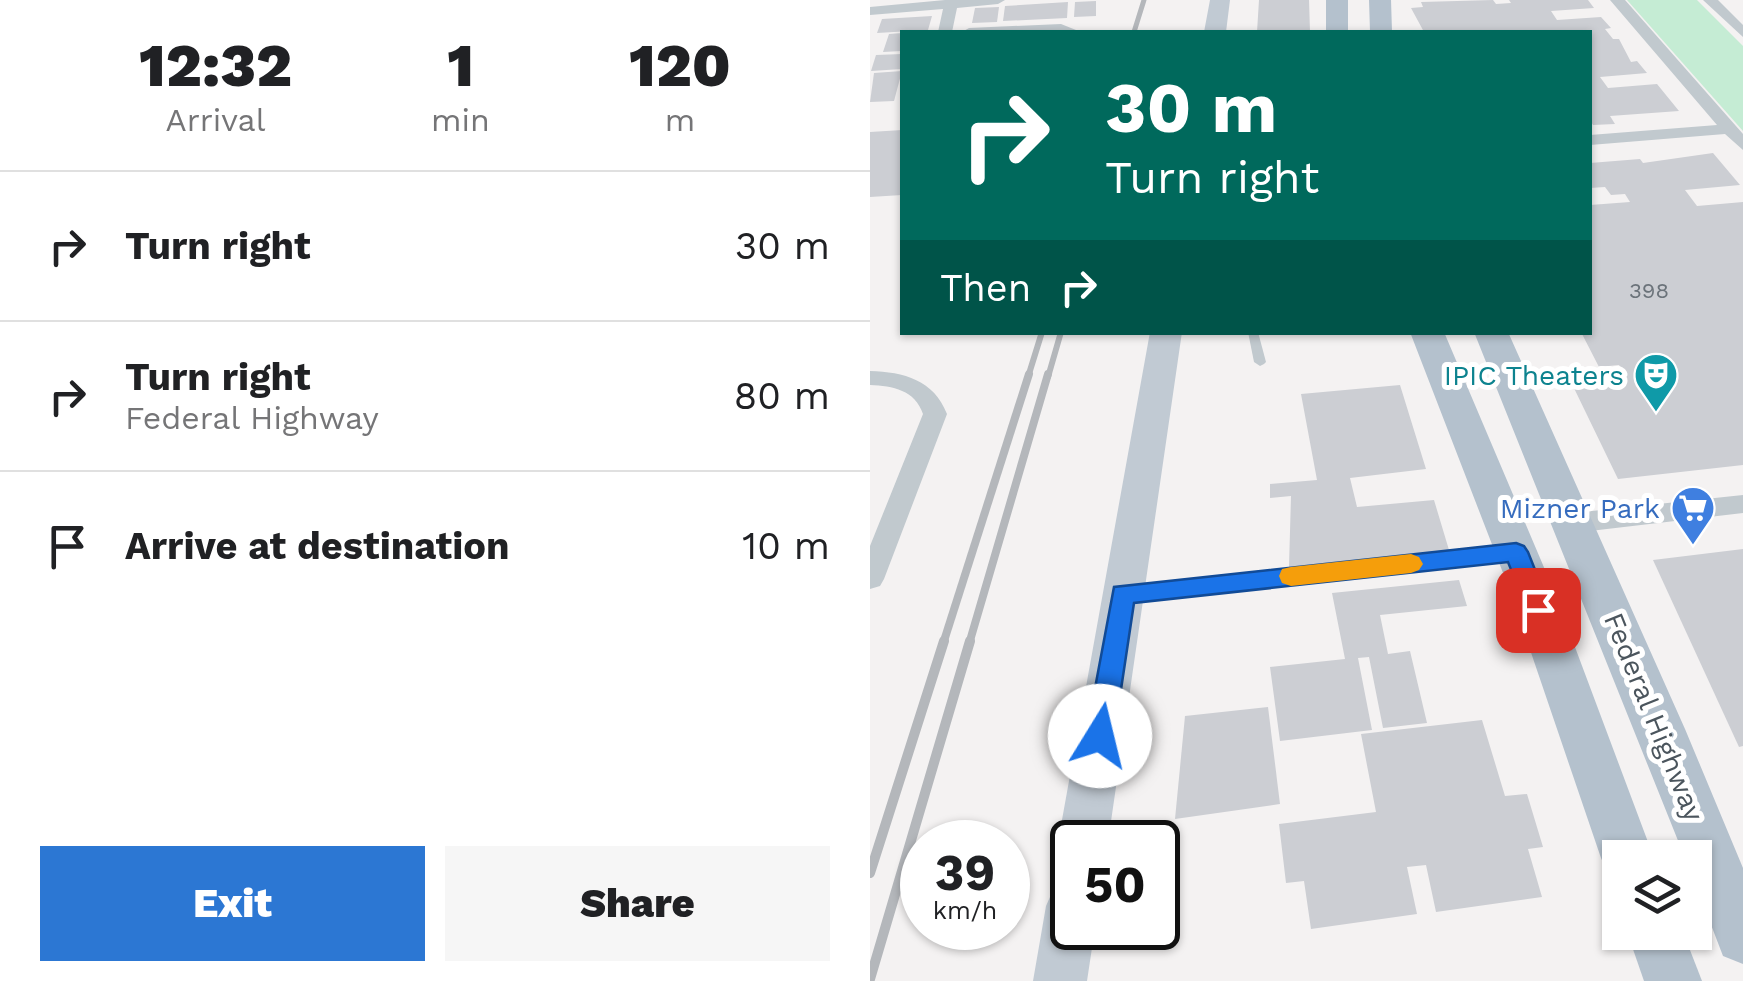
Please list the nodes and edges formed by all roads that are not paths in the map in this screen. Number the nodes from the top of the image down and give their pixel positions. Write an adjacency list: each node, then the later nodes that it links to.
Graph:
1 (919, 0): 9 (street)
2 (998, 0): 7 (street)
3 (1220, 0): 14 (main road)
4 (1338, 0): 15 (main road)
5 (1618, 0): 18 (street)
6 (1710, 0): 17 (street)
7 (947, 1): 10 (street); 11 (street)
8 (1378, 1): 16 (main road)
9 (870, 2)
10 (870, 11)
11 (944, 30)
12 (1006, 30): 13 (street)
13 (1059, 30)
14 (1215, 30)
15 (1337, 30)
16 (1381, 30)
17 (1743, 32)
18 (1729, 129): 19 (street); 20 (street)
19 (1592, 140)
20 (1743, 146)
21 (1166, 335): 31 (main road)
22 (1254, 335): 25 (lane)
23 (1428, 335): 29 (main road)
24 (1492, 335): 28 (main road, Federal Highway)
25 (1260, 362)
26 (879, 378): 30 (street)
27 (1743, 504): 28 (street)
28 (1573, 523): 34 (main road, Federal Highway)
29 (1516, 552): 31 (lane); 33 (main road)
30 (870, 580)
31 (1123, 594): 32 (main road)
32 (1087, 820)
33 (1621, 840)
34 (1743, 936)
35 (1065, 950): 37 (main road)
36 (1661, 950): 38 (main road)
37 (1060, 981)
38 (1672, 981)

